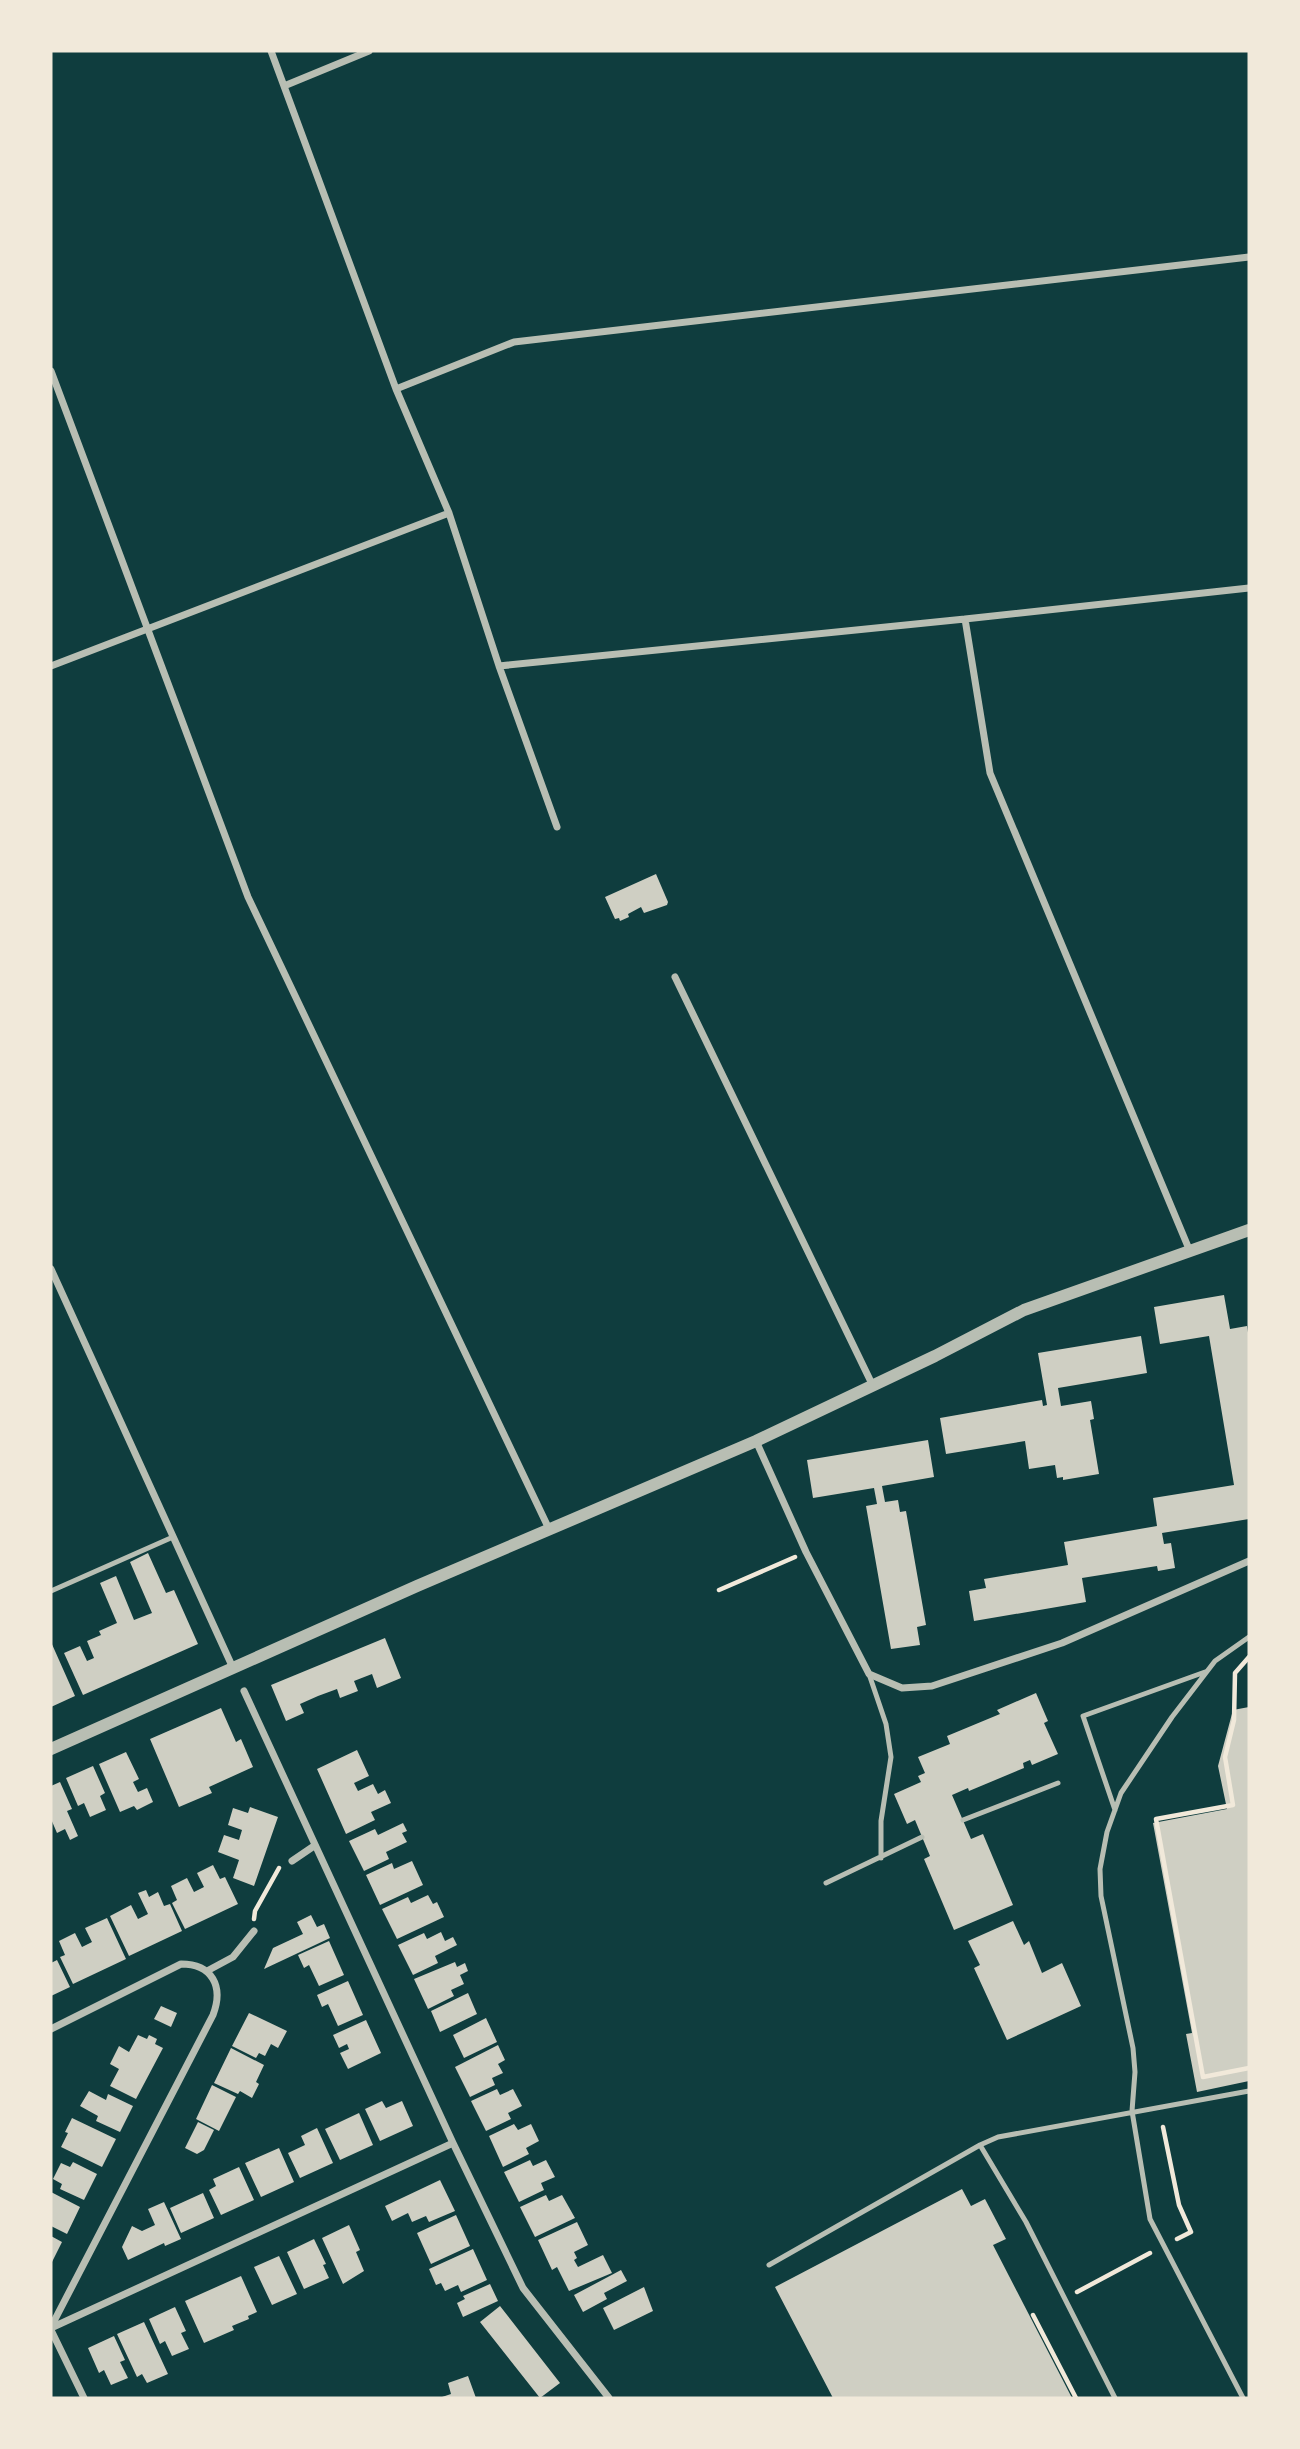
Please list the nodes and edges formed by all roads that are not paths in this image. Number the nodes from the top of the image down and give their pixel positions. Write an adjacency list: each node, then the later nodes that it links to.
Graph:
1 (271, 51): 3 (street)
2 (369, 51): 3 (street)
3 (284, 86): 6 (street)
4 (1249, 257): 6 (street)
5 (51, 371): 10 (street)
6 (397, 389): 7 (street)
7 (449, 513): 10 (street); 12 (street)
8 (1249, 588): 9 (street)
9 (965, 619): 12 (street); 16 (street)
10 (148, 630): 11 (street); 20 (street)
11 (51, 666)
12 (499, 666): 13 (street)
13 (557, 827)
14 (675, 977): 18 (street)
15 (1249, 1230): 16 (street)
16 (1189, 1250): 18 (street)
17 (51, 1269): 21 (street)
18 (873, 1386): 19 (street)
19 (756, 1441): 20 (street); 27 (street)
20 (550, 1529): 25 (street)
21 (173, 1537): 23 (lane); 25 (street)
22 (1249, 1562): 27 (street)
23 (51, 1591)
24 (1249, 1637): 26 (lane)
25 (233, 1669): 29 (street)
26 (1207, 1671): 31 (lane); 31 (lane)
27 (869, 1674): 35 (lane)
28 (244, 1691): 34 (street)
29 (51, 1749)
30 (1058, 1783): 32 (lane)
31 (1115, 1810): 42 (lane)
32 (963, 1820)
33 (922, 1837): 35 (lane)
34 (314, 1846): 36 (street); 43 (street)
35 (881, 1858): 37 (lane)
36 (294, 1859)
37 (826, 1883)
38 (254, 1931): 39 (street)
39 (207, 1971): 40 (street); 46 (street)
40 (51, 2029)
41 (1249, 2091): 42 (lane)
42 (1132, 2111): 44 (lane); 50 (lane)
43 (453, 2143): 46 (street); 47 (street)
44 (980, 2145): 45 (lane); 49 (lane)
45 (769, 2265)
46 (51, 2329): 48 (street)
47 (606, 2397)
48 (83, 2398)
49 (1115, 2398)
50 (1244, 2398)

